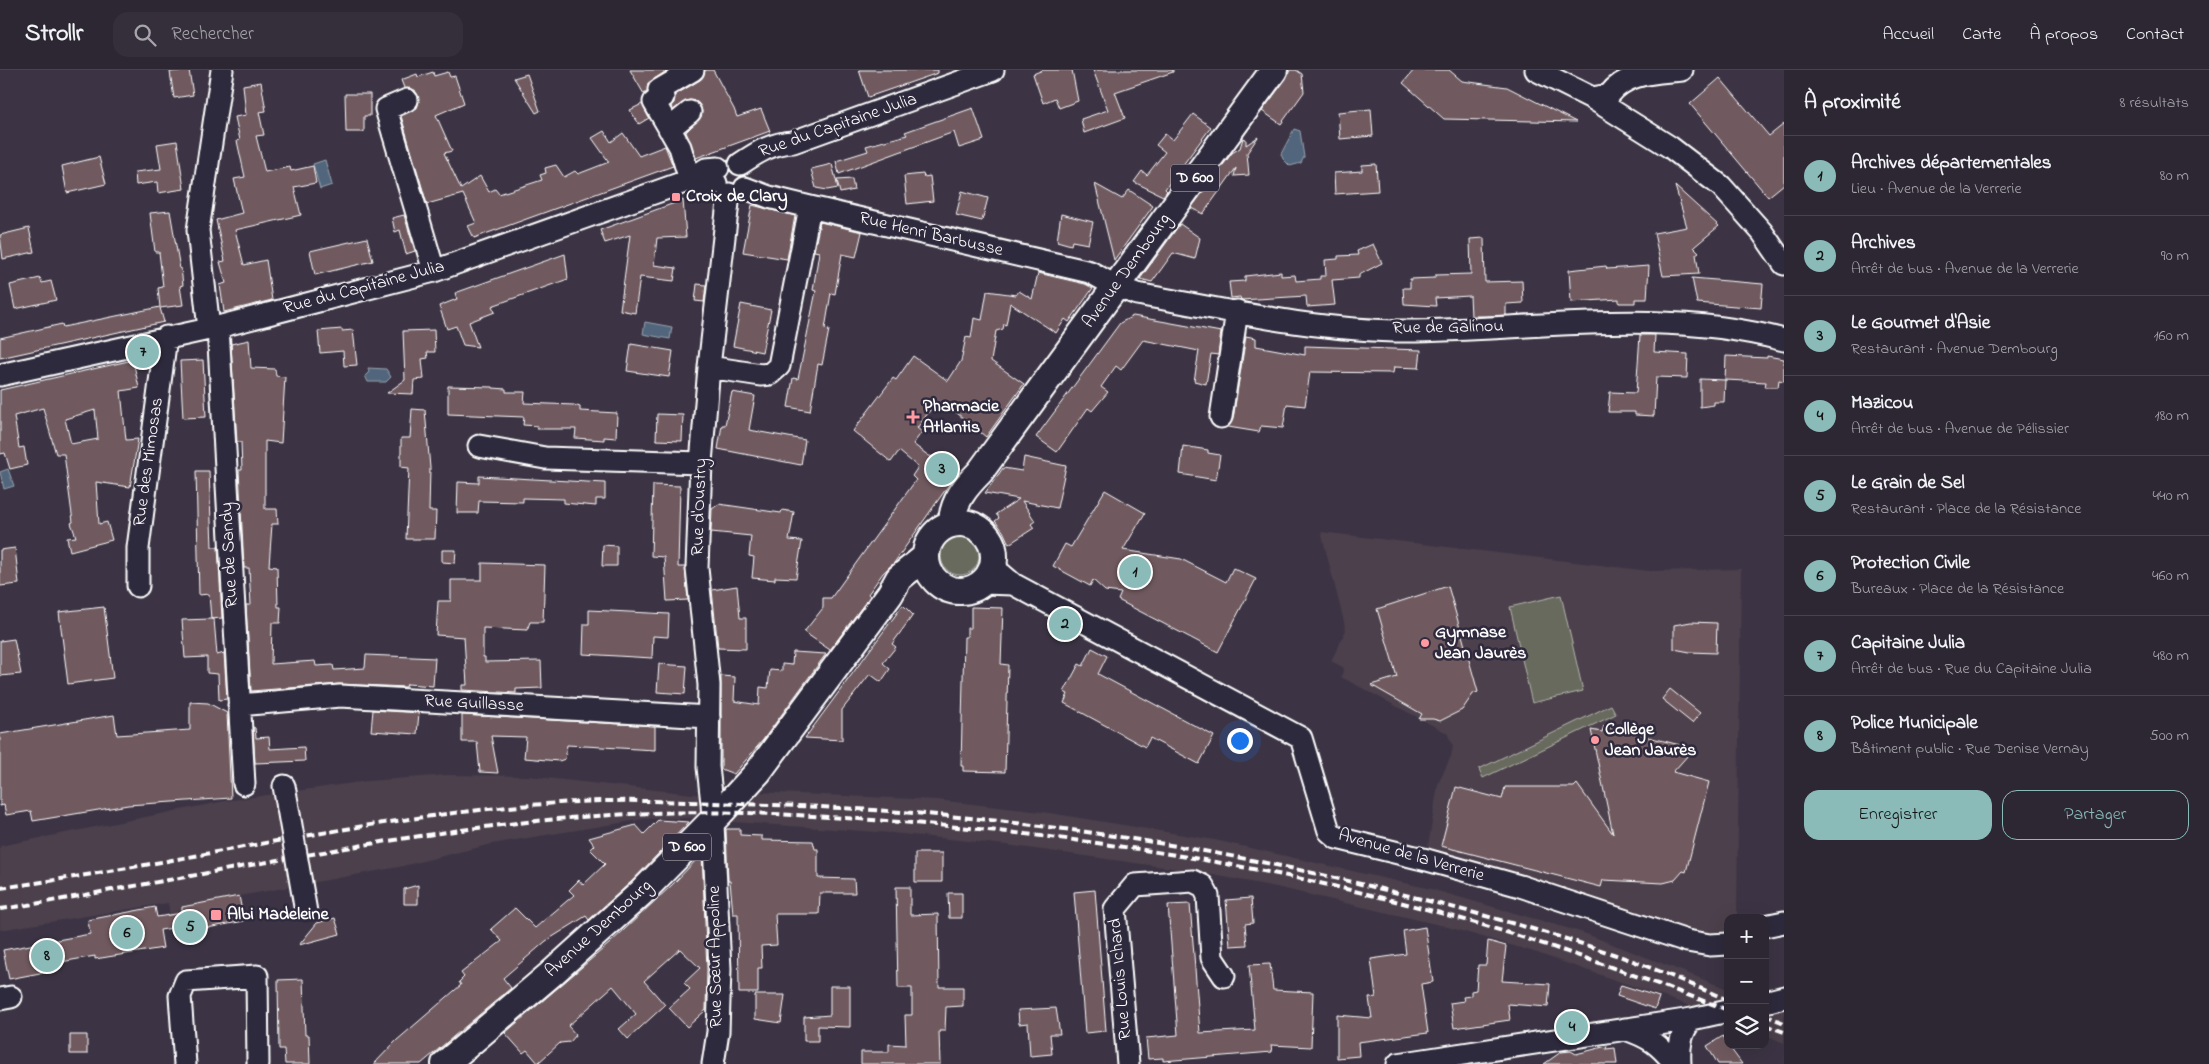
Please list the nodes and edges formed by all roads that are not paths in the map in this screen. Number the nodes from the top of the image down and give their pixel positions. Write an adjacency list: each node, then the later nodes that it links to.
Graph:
1 (222, 70): 19 (street, Rue de Sandy)
2 (693, 70): 11 (street)
3 (993, 70): 12 (street, Rue du Capitaine Julia)
4 (1274, 70): 17 (main road, Avenue Dembourg / D 600)
5 (1536, 70): 8 (street)
6 (1682, 70): 7 (street)
7 (1659, 71): 8 (street)
8 (1592, 98): 15 (street)
9 (407, 100): 16 (street)
10 (690, 112): 11 (street)
11 (669, 129): 13 (street)
12 (732, 178): 13 (street, Rue Henri Barbusse); 14 (street, Rue Henri Barbusse); 22 (street, Rue d'Oustry)
13 (690, 180): 16 (street, Rue du Capitaine Julia)
14 (810, 207): 17 (street, Rue Henri Barbusse); 22 (street)
15 (1784, 264)
16 (434, 271): 19 (street, Rue du Capitaine Julia)
17 (1115, 286): 18 (street, Rue de Galinou); 27 (main road, Avenue Dembourg / D 600)
18 (1237, 312): 21 (street, Rue de Galinou); 24 (street)
19 (214, 328): 20 (street, Rue du Capitaine Julia); 33 (street, Rue de Sandy)
20 (166, 337): 23 (street, Rue du Capitaine Julia); 31 (street, Rue des Mimosas)
21 (1784, 340)
22 (709, 367): 26 (street, Rue d'Oustry)
23 (0, 375)
24 (1221, 417)
25 (479, 446): 26 (street)
26 (701, 463): 34 (street, Rue d'Oustry)
27 (964, 526): 28 (main road); 29 (main road)
28 (926, 557): 30 (main road); 32 (main road, Avenue Dembourg / D 600)
29 (988, 573): 30 (main road); 41 (street, Avenue de la Verrerie)
30 (935, 581): 32 (main road, Avenue Dembourg / D 600)
31 (138, 586)
32 (890, 594): 37 (main road, Avenue Dembourg / D 600)
33 (239, 705): 34 (street, Rue Guillasse); 35 (street, Rue de Sandy)
34 (709, 717): 37 (street, Rue d'Oustry)
35 (244, 784)
36 (284, 786): 38 (street, bridge)
37 (713, 820): 50 (main road, Avenue Dembourg / D 600); 51 (street, Rue Sœur Appoline)
38 (306, 912)
39 (1784, 922): 40 (street)
40 (1769, 925)
41 (1724, 944)
42 (1224, 976): 52 (street, Rue Louis Ichard)
43 (1784, 998): 44 (street)
44 (1769, 1001)
45 (1724, 1012): 46 (street)
46 (1692, 1019): 47 (street); 55 (street)
47 (1624, 1029): 53 (street); 54 (street)
48 (185, 1064): 49 (street)
49 (258, 1064)
50 (445, 1064)
51 (713, 1064)
52 (1128, 1064)
53 (1398, 1064)
54 (1675, 1064)
55 (1680, 1064)

